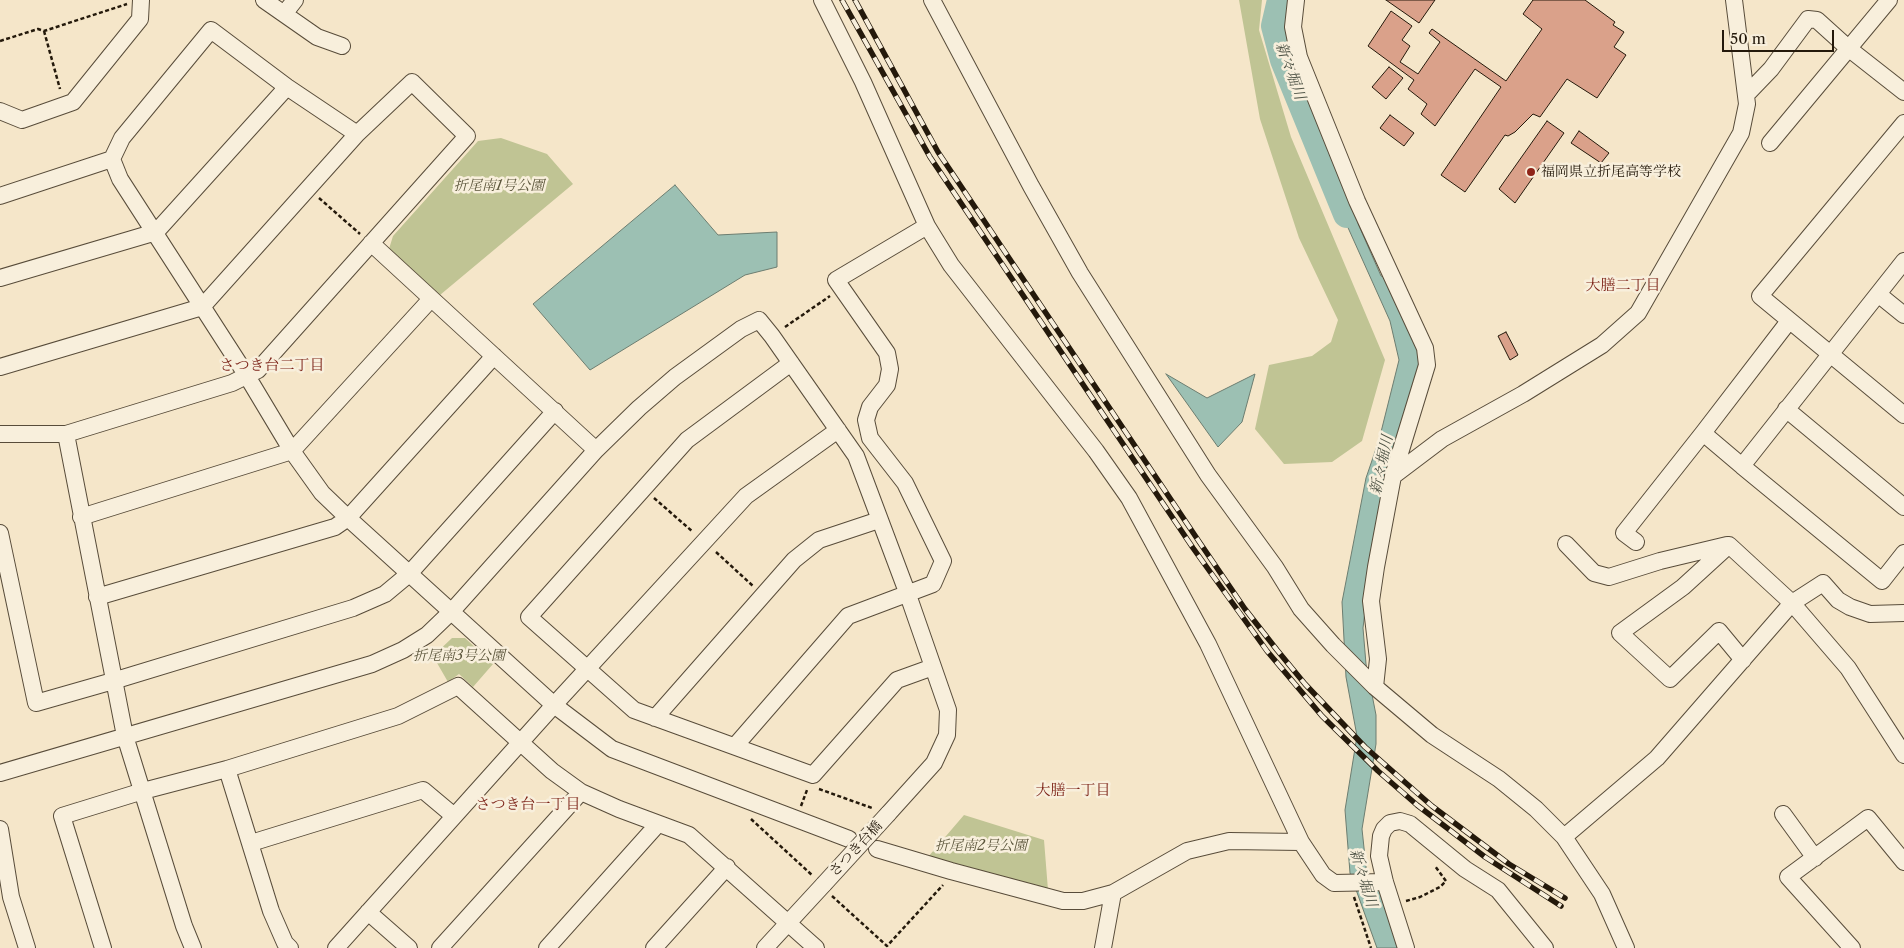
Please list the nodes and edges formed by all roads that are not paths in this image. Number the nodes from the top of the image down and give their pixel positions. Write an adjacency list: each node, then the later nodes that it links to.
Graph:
1 (264, 0): 9 (street)
2 (295, 0): 9 (street)
3 (822, 0): 21 (street)
4 (932, 0): 66 (street)
5 (1296, 0): 46 (street)
6 (1734, 0): 14 (street)
7 (1889, 0): 11 (street)
8 (136, 1): 15 (street)
9 (284, 14): 10 (street)
10 (342, 46)
11 (1848, 48): 13 (street); 14 (street); 18 (street)
12 (287, 87): 17 (street); 19 (street); 22 (street)
13 (1904, 92)
14 (1746, 94): 46 (street)
15 (0, 111)
16 (1904, 123): 30 (street)
17 (357, 134): 23 (street); 28 (street)
18 (1770, 143)
19 (112, 159): 20 (street); 22 (street)
20 (0, 196)
21 (927, 226): 57 (street); 83 (street)
22 (156, 232): 25 (street); 28 (street)
23 (371, 244): 27 (street); 35 (street)
24 (1904, 261): 26 (street)
25 (0, 278)
26 (1878, 294): 29 (street); 31 (street)
27 (431, 299): 32 (street); 43 (street)
28 (202, 307): 34 (street); 35 (street)
29 (1904, 315)
30 (1789, 321): 31 (street); 40 (street)
31 (1831, 354): 36 (street); 38 (street)
32 (494, 356): 37 (street); 49 (street)
33 (791, 363): 39 (street, さつき台橋); 44 (street, さつき台橋); 64 (street)
34 (0, 367)
35 (247, 376): 42 (street); 43 (street)
36 (1786, 410): 45 (street); 47 (street)
37 (555, 411): 44 (street); 56 (street)
38 (1904, 415)
39 (838, 430): 50 (street, さつき台橋); 64 (street)
40 (1703, 433): 45 (street); 52 (street)
41 (0, 434): 42 (street)
42 (66, 434): 48 (street)
43 (292, 450): 48 (street); 49 (street)
44 (596, 450): 60 (street)
45 (1742, 466): 55 (street)
46 (1393, 476): 66 (street)
47 (1904, 507)
48 (81, 517): 58 (street)
49 (348, 518): 56 (street); 58 (street)
50 (879, 520): 57 (street, さつき台橋); 68 (street)
51 (0, 533): 65 (street)
52 (1636, 542)
53 (1566, 544): 54 (street)
54 (1729, 545): 59 (street); 62 (street)
55 (1904, 553)
56 (409, 574): 60 (street); 65 (street)
57 (907, 592): 63 (street, さつき台橋); 71 (street)
58 (97, 598): 65 (street)
59 (1792, 603): 61 (street); 62 (street); 72 (street)
60 (452, 611): 67 (street); 69 (street)
61 (1904, 613)
62 (1743, 660): 81 (street)
63 (933, 667): 71 (street); 92 (street, さつき台橋, bridge)
64 (588, 668): 67 (street); 68 (street)
65 (114, 681): 69 (street)
66 (1375, 688): 81 (street)
67 (554, 705): 70 (street); 82 (street)
68 (655, 718): 71 (street)
69 (125, 736): 74 (street); 75 (street)
70 (521, 742): 73 (street); 76 (street); 78 (street)
71 (735, 746)
72 (1904, 755)
73 (227, 769): 75 (street); 84 (street)
74 (0, 773)
75 (143, 791): 94 (street); 95 (street)
76 (581, 792): 79 (street); 99 (street)
77 (1783, 814): 86 (street)
78 (454, 816): 84 (street); 91 (street)
79 (658, 824): 88 (street); 100 (street)
80 (0, 829): 93 (street)
81 (1564, 837): 107 (street)
82 (849, 839)
83 (1301, 842): 89 (street); 90 (street)
84 (251, 843): 96 (street)
85 (876, 849): 90 (street)
86 (1815, 858): 87 (street); 108 (street)
87 (1904, 862)
88 (727, 867): 92 (street); 101 (street)
89 (1380, 882): 105 (street); 106 (street)
90 (1112, 893): 104 (street)
91 (368, 912): 97 (street); 98 (street)
92 (788, 923): 102 (street, さつき台橋); 103 (street)
93 (27, 948)
94 (103, 948)
95 (194, 948)
96 (290, 948)
97 (336, 948)
98 (409, 948)
99 (440, 948)
100 (547, 948)
101 (654, 948)
102 (765, 948)
103 (816, 948)
104 (1103, 948)
105 (1406, 948)
106 (1544, 948)
107 (1626, 948)
108 (1852, 948)

